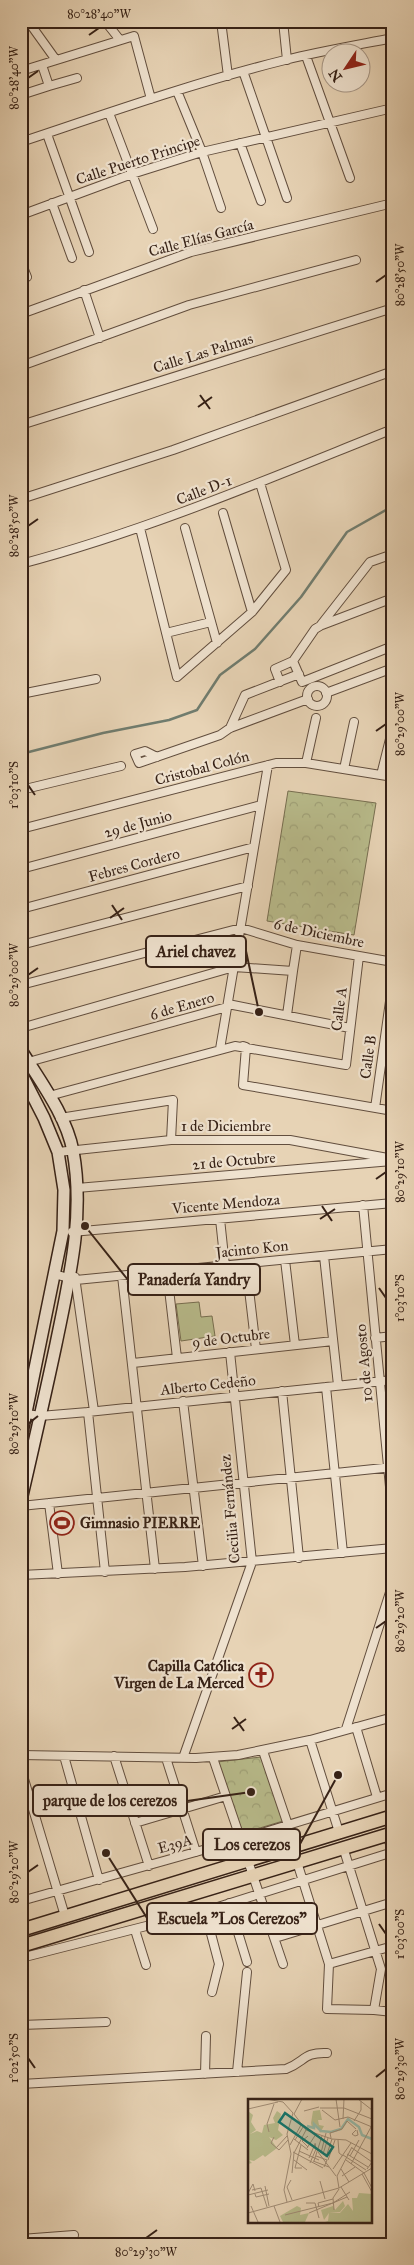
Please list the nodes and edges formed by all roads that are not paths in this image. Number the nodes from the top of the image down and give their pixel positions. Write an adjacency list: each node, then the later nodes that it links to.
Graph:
1 (28, 21): 8 (street)
2 (106, 21): 6 (street)
3 (221, 21): 13 (street)
4 (283, 21): 9 (street)
5 (393, 38): 7 (street)
6 (120, 40): 8 (street); 18 (street)
7 (306, 56): 9 (street); 21 (street)
8 (56, 60): 10 (street)
9 (287, 60): 12 (street)
10 (42, 65): 11 (street); 15 (street)
11 (21, 71)
12 (243, 72): 13 (street); 23 (street)
13 (228, 76): 16 (street)
14 (77, 78): 15 (street)
15 (48, 86): 17 (street)
16 (176, 91): 18 (street); 26 (street)
17 (21, 95)
18 (151, 98): 20 (street)
19 (393, 108): 21 (street, Calle Puerto Principe)
20 (109, 113): 22 (street); 27 (street)
21 (330, 122): 23 (street, Calle Puerto Principe); 28 (street)
22 (47, 134): 24 (street); 29 (street)
23 (266, 136): 25 (street, Calle Puerto Principe); 30 (street)
24 (21, 142)
25 (240, 143): 26 (street, Calle Puerto Principe); 31 (street)
26 (202, 152): 27 (street, Calle Puerto Principe); 34 (street)
27 (132, 174): 29 (street, Calle Puerto Principe); 36 (street)
28 (350, 178)
29 (69, 197): 32 (street, Calle Puerto Principe); 37 (street)
30 (287, 198)
31 (261, 201)
32 (52, 203): 35 (street, Calle Puerto Principe); 38 (street)
33 (393, 203): 42 (street, Calle Elías García)
34 (220, 208)
35 (21, 215)
36 (153, 229)
37 (89, 252)
38 (72, 258)
39 (356, 260): 45 (street)
40 (21, 262): 41 (street)
41 (27, 277)
42 (84, 290): 44 (street, Calle Elías García); 45 (street)
43 (393, 308): 48 (street, Calle Las Palmas)
44 (21, 314)
45 (100, 338): 46 (street)
46 (21, 366)
47 (393, 371): 51 (street)
48 (21, 425)
49 (393, 429): 50 (street, Calle D-1)
50 (260, 483): 53 (street, Calle D-1); 58 (street)
51 (21, 500)
52 (223, 513): 58 (street)
53 (140, 528): 56 (street, Calle D-1); 61 (street)
54 (185, 528): 59 (street)
55 (393, 554): 60 (street)
56 (21, 564)
57 (393, 598): 60 (street)
58 (252, 612): 62 (street)
59 (211, 622): 61 (street); 62 (street)
60 (320, 626): 64 (street)
61 (166, 633): 62 (street)
62 (217, 643)
63 (393, 646): 68 (street)
64 (293, 661): 66 (street); 69 (street)
65 (393, 668): 71 (street)
66 (299, 674): 68 (street); 69 (street)
67 (96, 679): 72 (street)
68 (310, 679): 70 (street)
69 (280, 682): 77 (street)
70 (313, 687): 71 (street); 73 (street)
71 (326, 693): 73 (street)
72 (21, 694)
73 (308, 699): 77 (street)
74 (316, 718): 79 (street)
75 (354, 722): 82 (street)
76 (393, 727): 83 (street)
77 (230, 728): 78 (street)
78 (157, 757)
79 (306, 763): 80 (street, Cristobal Colón); 82 (street, Cristobal Colón)
80 (268, 764): 86 (street); 87 (street, Cristobal Colón)
81 (121, 766): 85 (street)
82 (344, 769): 83 (street, Cristobal Colón)
83 (381, 775): 84 (street, Cristobal Colón)
84 (393, 778)
85 (21, 790)
86 (261, 805): 88 (street); 89 (street, 29 de Junio)
87 (21, 829)
88 (254, 847): 90 (street); 91 (street, Febres Cordero)
89 (21, 869)
90 (248, 886): 92 (street); 93 (street)
91 (21, 909)
92 (241, 928): 94 (street, 6 de Diciembre); 97 (street); 100 (street)
93 (21, 945)
94 (297, 945): 95 (street, 6 de Diciembre); 98 (street)
95 (359, 956): 96 (street, 6 de Diciembre); 104 (street, Calle A)
96 (393, 962)
97 (234, 967): 98 (street); 101 (street); 103 (street)
98 (293, 971): 102 (street)
99 (393, 980): 111 (street, Calle B)
100 (21, 985)
101 (228, 1006): 102 (street, 6 de Enero); 105 (street); 108 (street, 6 de Enero)
102 (287, 1015): 104 (street, 6 de Enero)
103 (21, 1028)
104 (350, 1028): 106 (street, Calle A)
105 (221, 1045): 106 (street); 110 (street)
106 (246, 1047): 111 (street)
107 (21, 1050): 108 (main road)
108 (25, 1064): 110 (main road)
109 (21, 1073): 116 (main road)
110 (50, 1096): 113 (main road)
111 (375, 1108): 112 (street)
112 (393, 1111)
113 (60, 1118): 114 (street); 115 (main road)
114 (171, 1140): 115 (street, 1 de Diciembre); 117 (street, 1 de Diciembre)
115 (73, 1150): 116 (street, 1 de Diciembre); 119 (main road)
116 (58, 1152): 123 (main road)
117 (379, 1159): 118 (street, 1 de Diciembre); 119 (street, 21 de Octubre)
118 (393, 1160)
119 (78, 1188): 124 (main road)
120 (393, 1203): 121 (street, Vicente Mendoza)
121 (363, 1205): 122 (street, Vicente Mendoza); 126 (street, 10 de Agosto)
122 (220, 1219): 124 (street, Vicente Mendoza); 130 (street)
123 (63, 1230): 124 (street, Vicente Mendoza); 132 (main road)
124 (76, 1232): 134 (main road)
125 (393, 1249): 126 (street, Jacinto Kon)
126 (367, 1252): 127 (street, Jacinto Kon); 136 (street, 10 de Agosto)
127 (324, 1256): 128 (street, Jacinto Kon); 137 (street)
128 (285, 1260): 129 (street, Jacinto Kon); 138 (street)
129 (246, 1264): 130 (street, Jacinto Kon); 139 (street)
130 (225, 1266): 131 (street, Jacinto Kon)
131 (167, 1272): 133 (street, Jacinto Kon); 141 (street)
132 (54, 1274): 134 (street, Jacinto Kon); 152 (main road)
133 (122, 1276): 134 (street, Jacinto Kon); 142 (street)
134 (73, 1278): 151 (street); 153 (main road)
135 (393, 1336): 136 (street)
136 (376, 1338): 144 (street, 10 de Agosto)
137 (333, 1341): 138 (street, 9 de Octubre); 145 (street)
138 (295, 1345): 139 (street, 9 de Octubre)
139 (256, 1349): 140 (street, 9 de Octubre)
140 (230, 1352): 141 (street, 9 de Octubre); 148 (street, Cecilia Fernández)
141 (177, 1358): 142 (street, 9 de Octubre)
142 (132, 1363): 150 (street)
143 (393, 1380): 144 (street, Alberto Cedeño)
144 (379, 1381): 145 (street, Alberto Cedeño); 155 (street, 10 de Agosto)
145 (338, 1385): 146 (street, Alberto Cedeño)
146 (326, 1386): 147 (street, Alberto Cedeño); 156 (street)
147 (282, 1392): 148 (street, Alberto Cedeño); 157 (street)
148 (234, 1396): 149 (street, Alberto Cedeño); 158 (street, Cecilia Fernández)
149 (183, 1402): 150 (street, Alberto Cedeño); 159 (street)
150 (137, 1406): 151 (street, Alberto Cedeño); 160 (street)
151 (91, 1412): 153 (street, Alberto Cedeño); 161 (street)
152 (27, 1414): 153 (street, Alberto Cedeño); 154 (main road)
153 (40, 1416): 162 (main road)
154 (21, 1437)
155 (390, 1467): 156 (street); 165 (street, 10 de Agosto)
156 (336, 1474): 157 (street); 167 (street)
157 (291, 1478): 158 (street); 168 (street)
158 (243, 1483): 159 (street); 169 (street, Cecilia Fernández)
159 (194, 1488): 160 (street); 170 (street)
160 (146, 1493): 161 (street); 171 (street)
161 (96, 1498): 163 (street); 172 (street)
162 (21, 1500)
163 (49, 1503): 164 (street); 173 (street)
164 (21, 1506)
165 (393, 1518)
166 (393, 1548): 167 (street)
167 (343, 1554): 168 (street)
168 (299, 1558): 169 (street)
169 (252, 1562): 170 (street); 185 (street, Cecilia Fernández)
170 (203, 1566): 171 (street)
171 (155, 1569): 172 (street)
172 (105, 1572): 173 (street)
173 (58, 1574): 174 (street)
174 (21, 1575)
175 (393, 1583): 178 (street)
176 (393, 1716): 177 (street)
177 (356, 1727): 178 (street); 190 (street)
178 (346, 1729): 179 (street)
179 (310, 1740): 180 (street); 192 (street)
180 (263, 1751): 186 (street); 195 (street)
181 (21, 1755): 182 (street)
182 (64, 1756): 183 (street); 207 (street)
183 (114, 1756): 184 (street); 194 (street)
184 (166, 1758): 185 (street); 191 (street)
185 (183, 1758): 186 (street)
186 (213, 1758): 189 (street)
187 (21, 1769): 209 (street)
188 (393, 1792): 190 (street, E39A)
189 (226, 1796): 191 (street); 198 (street)
190 (377, 1797): 192 (street, E39A)
191 (182, 1809): 194 (street); 200 (street)
192 (332, 1811): 195 (street, E39A); 196 (street)
193 (393, 1816): 196 (main road)
194 (135, 1823): 204 (street)
195 (288, 1824): 198 (street, E39A)
196 (340, 1832): 202 (main road)
197 (390, 1834): 199 (main road); 201 (street)
198 (242, 1839): 200 (street, E39A); 202 (street)
199 (343, 1848): 203 (main road); 205 (street)
200 (196, 1852): 204 (street, E39A)
201 (393, 1853): 205 (street)
202 (248, 1859): 206 (street); 216 (main road)
203 (297, 1862): 206 (main road); 208 (street)
204 (149, 1866): 207 (street, E39A)
205 (349, 1866): 208 (street); 215 (street)
206 (254, 1875): 210 (street); 221 (main road)
207 (99, 1880): 209 (street, E39A)
208 (303, 1881): 210 (street); 217 (street)
209 (57, 1891): 211 (street, E39A); 216 (street)
210 (260, 1894): 213 (street); 220 (street)
211 (21, 1901)
212 (393, 1902): 215 (street)
213 (229, 1903): 214 (street); 225 (street)
214 (204, 1911): 219 (street); 230 (street)
215 (363, 1911): 217 (street); 223 (street)
216 (65, 1916): 218 (main road)
217 (317, 1925): 220 (street); 227 (street)
218 (21, 1930)
219 (135, 1930): 224 (street); 228 (street)
220 (275, 1938): 226 (street)
221 (21, 1946)
222 (393, 1946): 223 (street)
223 (375, 1951): 227 (street); 231 (street)
224 (21, 1958)
225 (247, 1962)
226 (283, 1964)
227 (329, 1964): 231 (street)
228 (146, 1965)
229 (247, 1972): 237 (street)
230 (212, 1992)
231 (374, 2010): 232 (street)
232 (393, 2012)
233 (106, 2022): 234 (street)
234 (21, 2024)
235 (206, 2036): 238 (street)
236 (327, 2053): 237 (street)
237 (237, 2072): 238 (street)
238 (205, 2074): 239 (street)
239 (21, 2084)
240 (74, 2235): 241 (street)
241 (21, 2239)

